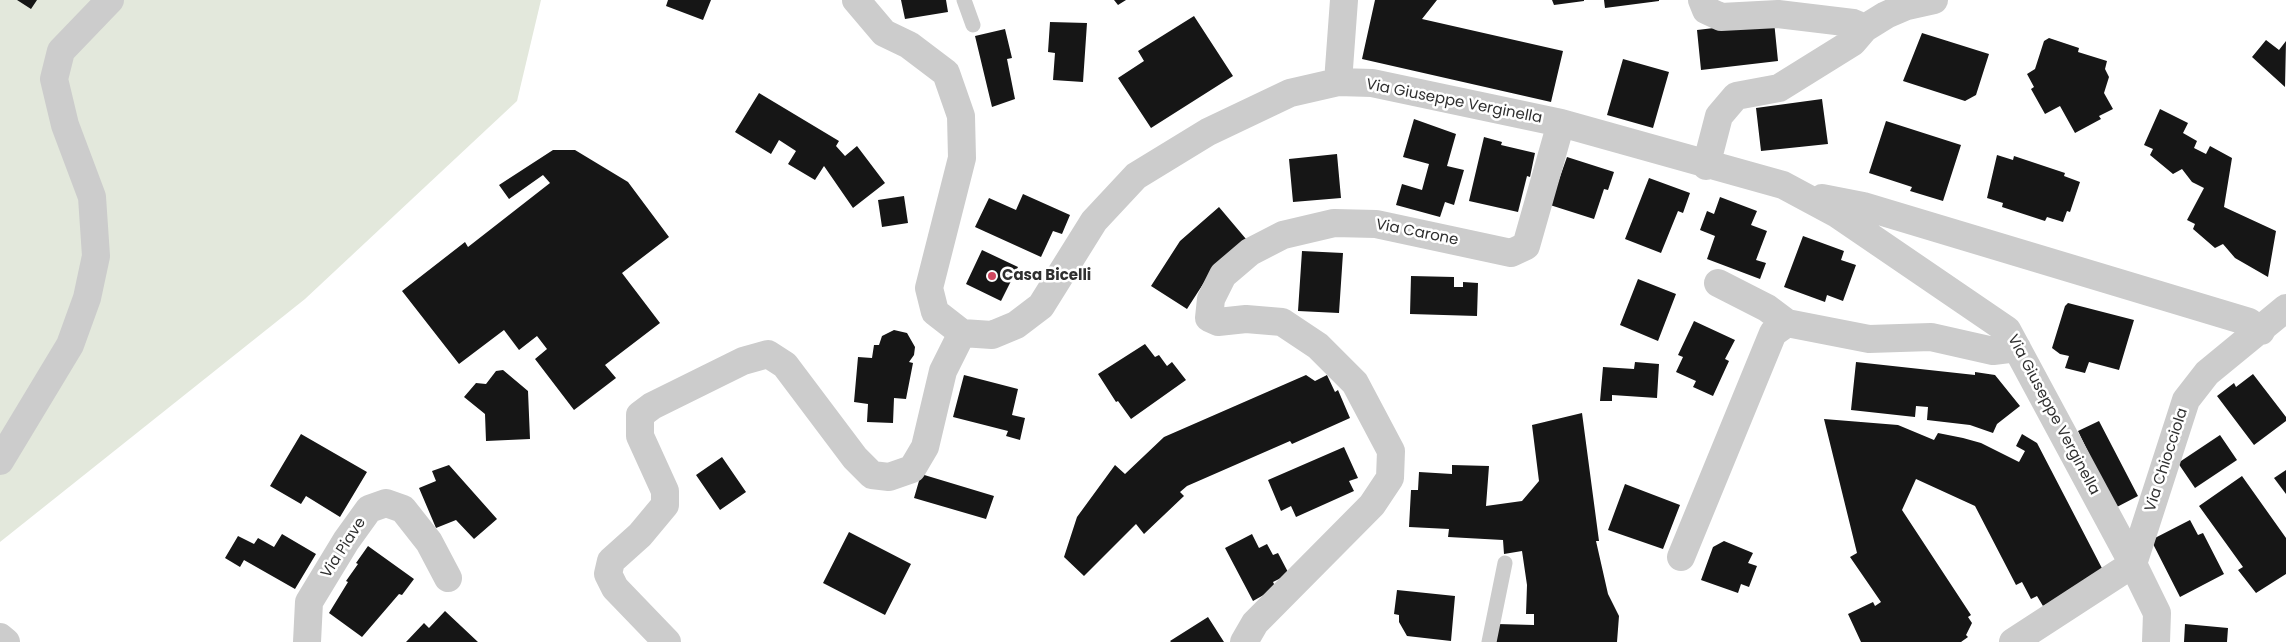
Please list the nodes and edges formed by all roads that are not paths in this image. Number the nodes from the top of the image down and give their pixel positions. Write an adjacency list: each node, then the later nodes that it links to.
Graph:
1 (110, 0): 19 (street)
2 (856, 0): 17 (street)
3 (964, 0): 7 (lane)
4 (1344, 0): 9 (street)
5 (1702, 0): 8 (street)
6 (1934, 0): 8 (street)
7 (973, 25)
8 (1865, 28): 11 (street)
9 (1338, 82): 10 (street, Via Giuseppe Verginella); 17 (street, Via Giuseppe Verginella)
10 (1561, 123): 11 (street, Via Giuseppe Verginella); 28 (street, Via Carone)
11 (1706, 166): 12 (street, Via Giuseppe Verginella)
12 (1801, 195): 16 (street, Via Giuseppe Verginella); 18 (street, Via Giuseppe Verginella)
13 (1718, 283): 15 (street)
14 (2286, 308): 16 (street, Via Chiocciola)
15 (1787, 323): 18 (street); 20 (street)
16 (2261, 331): 22 (street, Via Chiocciola)
17 (962, 333): 27 (street)
18 (2017, 348): 22 (street, Via Giuseppe Verginella)
19 (0, 461)
20 (1681, 557)
21 (1505, 563): 29 (lane)
22 (2134, 564): 30 (street); 31 (street, Via Giuseppe Verginella)
23 (448, 578): 26 (street, Via Piave)
24 (0, 637): 25 (street)
25 (6, 642)
26 (307, 642)
27 (666, 642)
28 (1244, 642)
29 (1489, 642)
30 (2013, 642)
31 (2156, 642)

